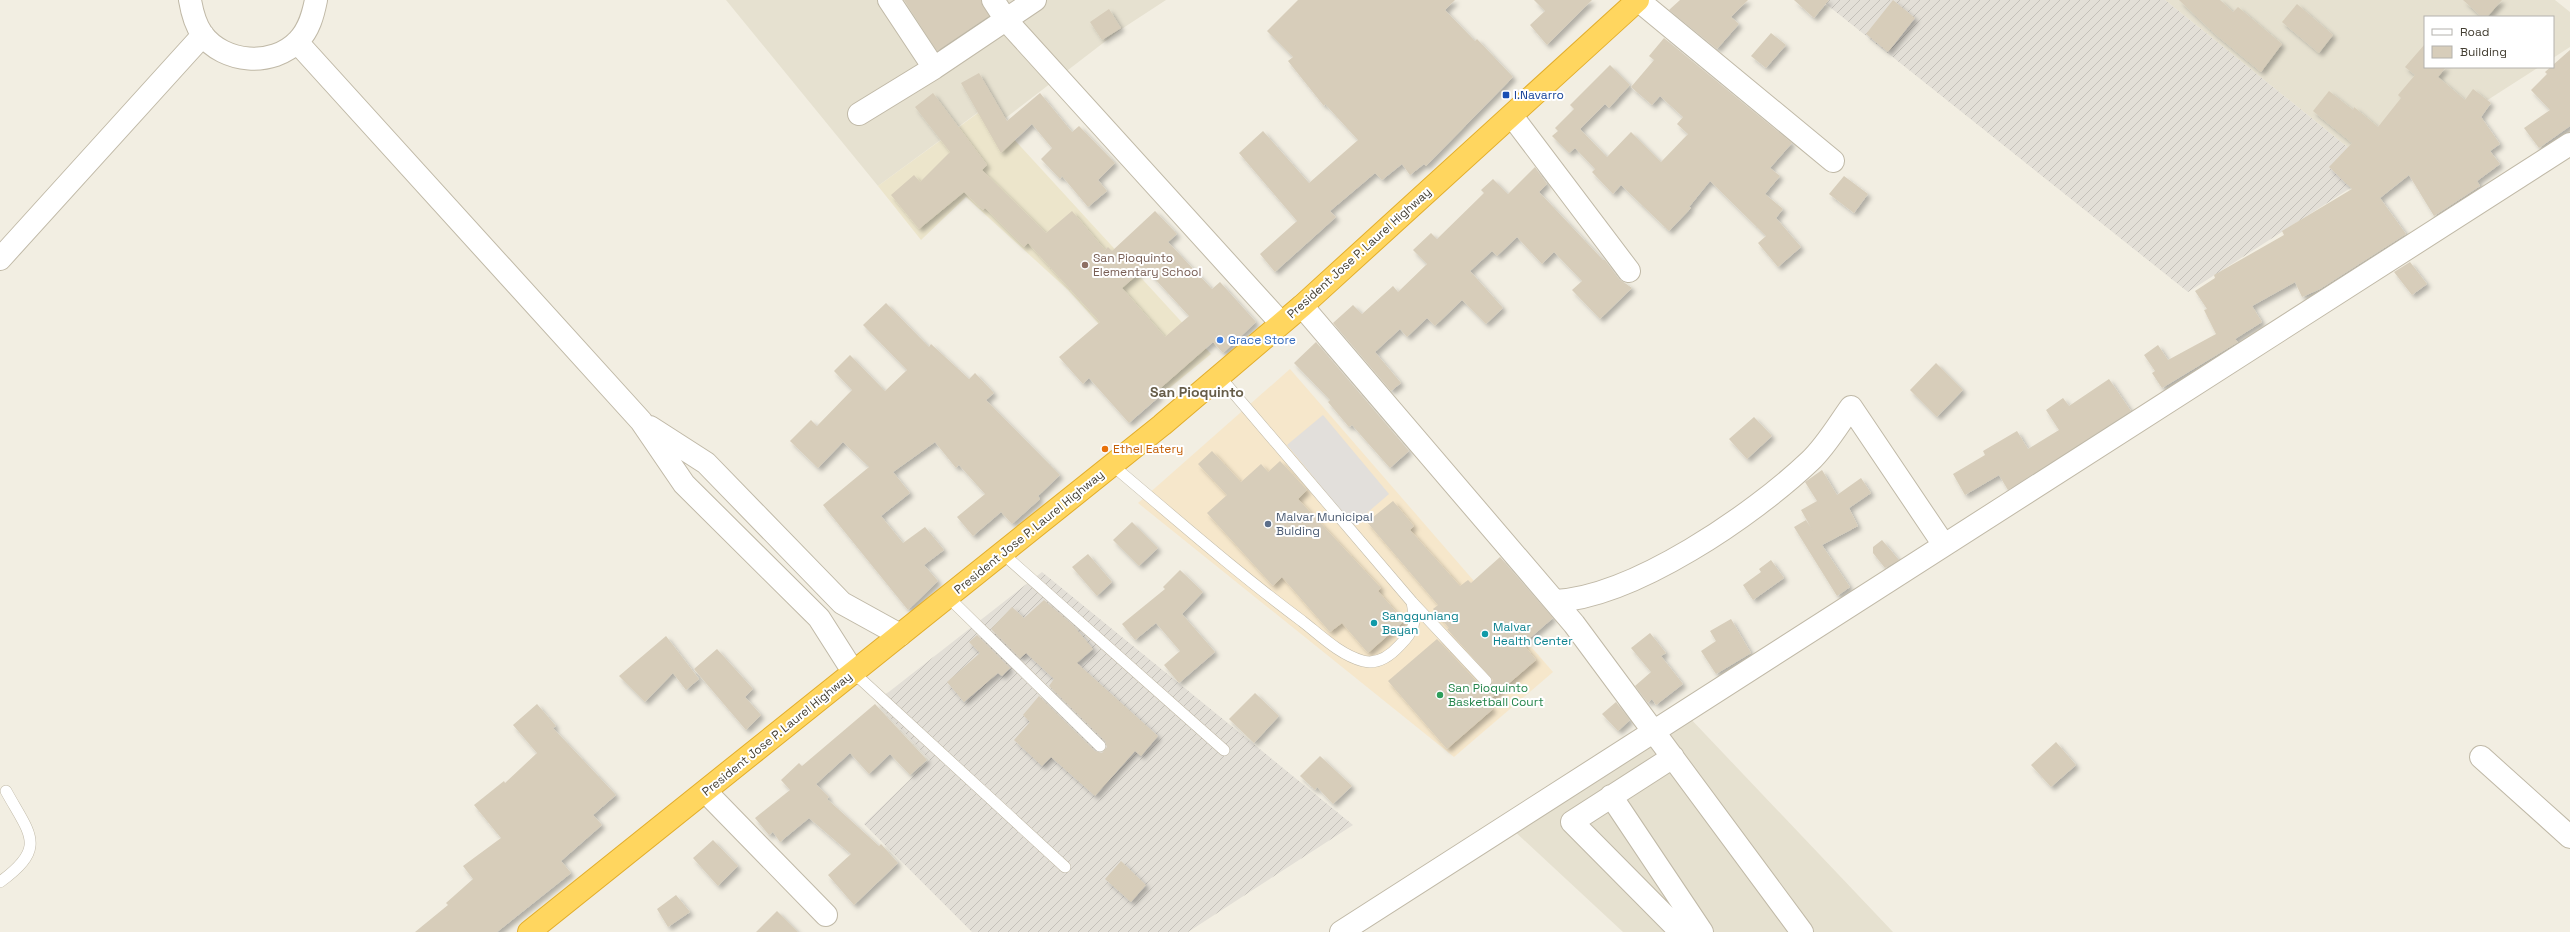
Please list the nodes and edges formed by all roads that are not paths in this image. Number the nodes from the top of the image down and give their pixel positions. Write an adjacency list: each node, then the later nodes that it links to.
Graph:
1 (190, 0): 8 (street)
2 (316, 0): 9 (street)
3 (888, 0): 10 (street)
4 (993, 0): 7 (street)
5 (1035, 0): 7 (street)
6 (1633, 2): 12 (highway, President Jose P. Laurel Highway); 14 (street)
7 (1006, 20): 10 (street); 18 (street)
8 (203, 35): 9 (street); 15 (street)
9 (297, 42): 20 (street)
10 (934, 68): 11 (street)
11 (859, 114)
12 (1512, 116): 16 (street); 17 (highway, President Jose P. Laurel Highway)
13 (2570, 144): 24 (street)
14 (1833, 161)
15 (0, 259)
16 (1629, 271)
17 (1302, 306): 18 (highway, President Jose P. Laurel Highway); 27 (street)
18 (1281, 324): 19 (highway, President Jose P. Laurel Highway)
19 (1220, 376): 22 (highway, President Jose P. Laurel Highway); 28 (lane)
20 (641, 421): 21 (street); 23 (street)
21 (706, 463): 23 (street); 29 (street)
22 (1112, 465): 25 (highway, President Jose P. Laurel Highway); 28 (lane)
23 (684, 484): 30 (street)
24 (1944, 545): 27 (street); 32 (street)
25 (1002, 553): 26 (highway, President Jose P. Laurel Highway); 34 (lane)
26 (948, 596): 29 (highway, President Jose P. Laurel Highway); 33 (lane)
27 (1555, 601): 32 (street)
28 (1412, 602): 31 (lane)
29 (900, 635): 30 (highway, President Jose P. Laurel Highway)
30 (854, 672): 38 (highway, President Jose P. Laurel Highway); 41 (lane)
31 (1486, 681)
32 (1654, 731): 36 (street); 45 (street)
33 (1100, 746)
34 (1224, 750)
35 (2481, 756): 40 (street)
36 (1673, 757): 39 (street); 48 (street)
37 (6, 791): 42 (lane)
38 (706, 792): 43 (street); 44 (highway, President Jose P. Laurel Highway)
39 (1611, 796): 46 (street); 47 (street)
40 (2570, 837)
41 (1065, 867)
42 (0, 882)
43 (826, 915)
44 (529, 932)
45 (1341, 932)
46 (1681, 932)
47 (1702, 932)
48 (1802, 932)

